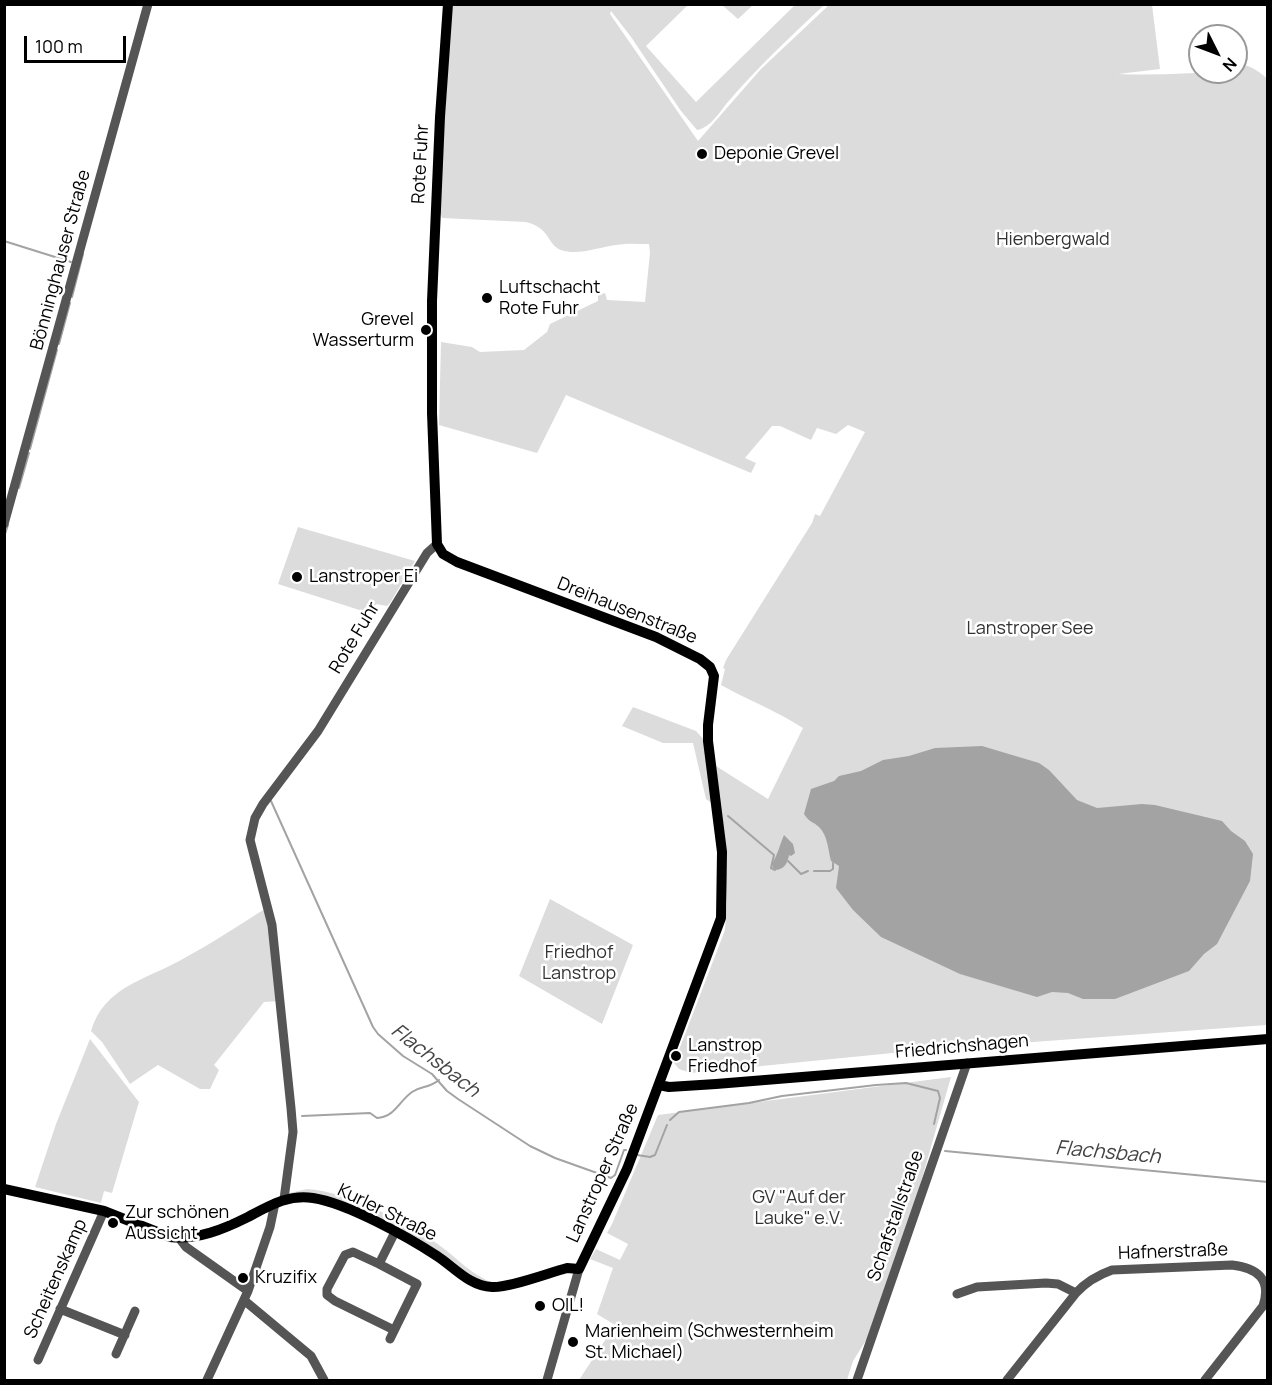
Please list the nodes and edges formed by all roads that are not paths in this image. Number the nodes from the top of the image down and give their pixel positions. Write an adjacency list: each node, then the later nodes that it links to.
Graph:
1 (148, 4): 3 (street, Bönninghauser Straße)
2 (448, 4): 4 (main road, Rote Fuhr)
3 (4, 524)
4 (437, 544): 5 (main road, Dreihausenstraße); 10 (street, Rote Fuhr)
5 (699, 982): 8 (main road, Lanstroper Straße)
6 (1268, 1039): 7 (main road, Friedrichshagen)
7 (967, 1063): 8 (main road, Friedrichshagen); 27 (street, Schafstallstraße)
8 (659, 1085): 15 (main road, Lanstroper Straße)
9 (4, 1189): 11 (main road, Kurler Straße)
10 (279, 1201): 12 (main road, Kurler Straße); 13 (main road, Kurler Straße); 18 (street, Rote Fuhr)
11 (104, 1211): 13 (main road, Kurler Straße); 19 (street, Scheitenskamp)
12 (395, 1232): 14 (street); 15 (main road, Kurler Straße)
13 (183, 1242): 18 (street)
14 (379, 1264): 14 (street)
15 (579, 1269): 26 (street, Lanstroper Straße)
16 (1076, 1293): 17 (street); 28 (street, Hafnerstraße); 29 (street, Hafnerstraße)
17 (957, 1294)
18 (246, 1296): 24 (street, Rote Fuhr); 25 (street)
19 (60, 1310): 21 (street); 23 (street, Scheitenskamp)
20 (135, 1311): 21 (street)
21 (124, 1335): 22 (street)
22 (116, 1354)
23 (38, 1360)
24 (207, 1380)
25 (324, 1380)
26 (547, 1380)
27 (857, 1380)
28 (1007, 1380)
29 (1205, 1380)

